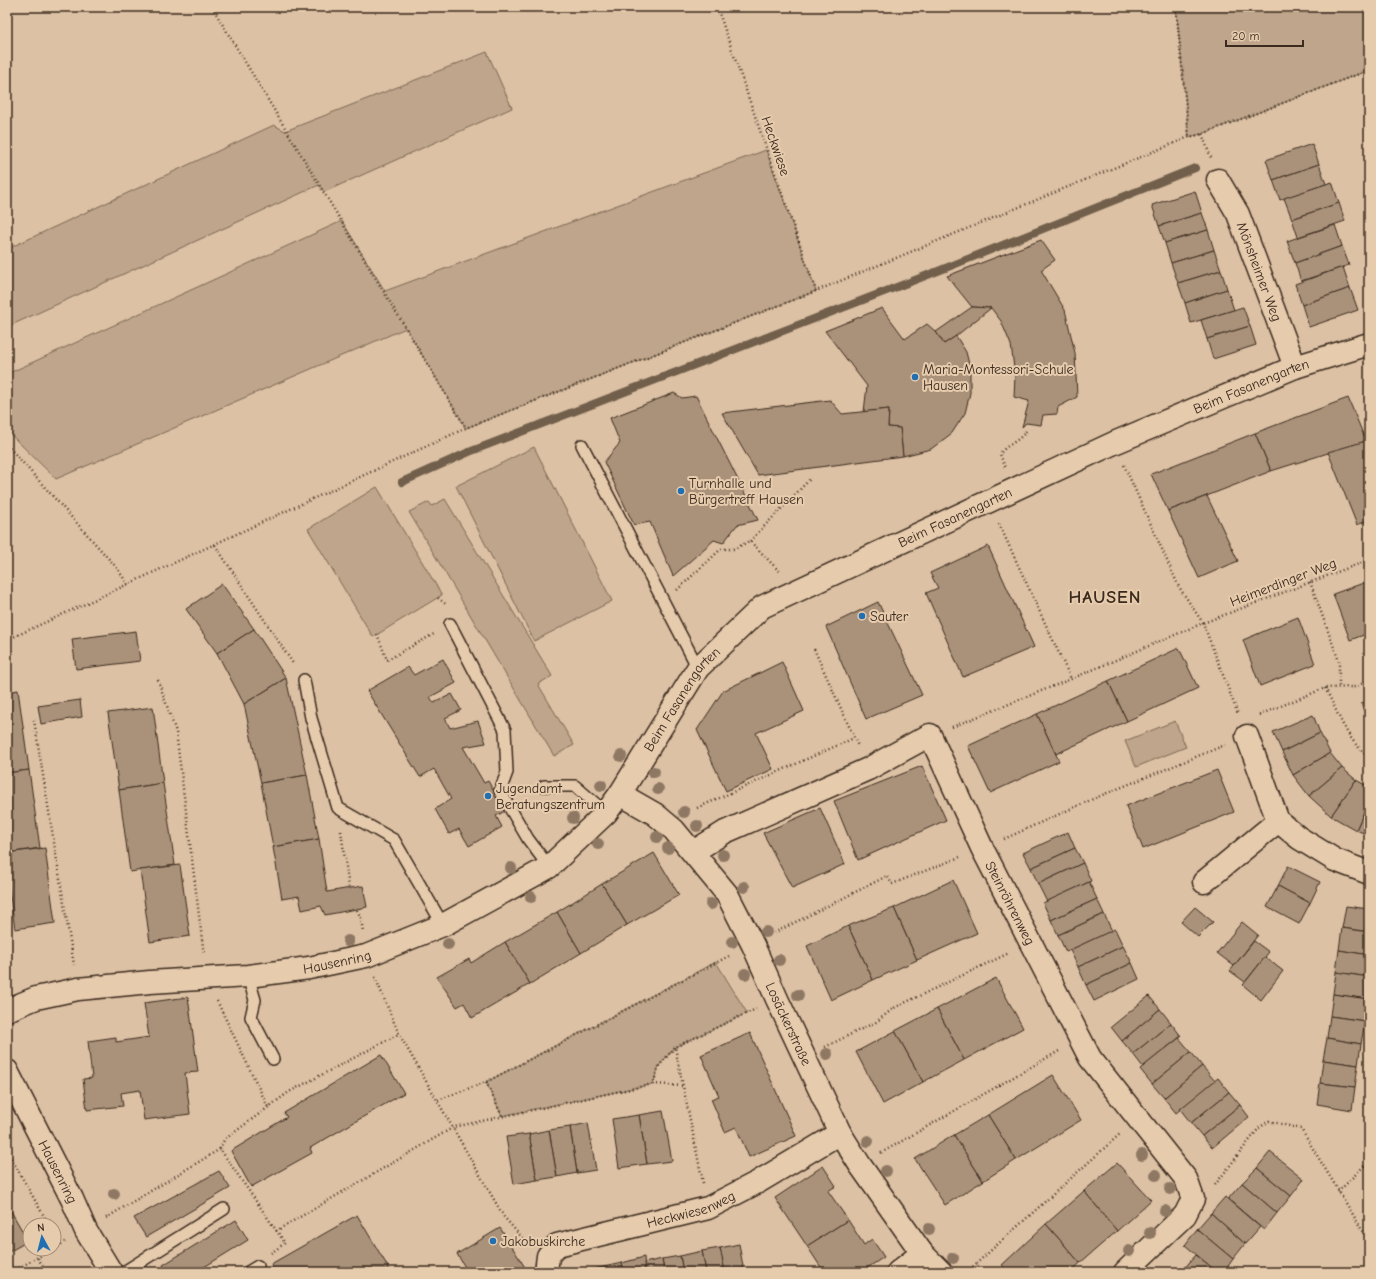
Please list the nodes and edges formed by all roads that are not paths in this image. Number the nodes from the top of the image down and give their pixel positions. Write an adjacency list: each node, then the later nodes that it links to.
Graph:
1 (1218, 180): 3 (street, Mönsheimer Weg)
2 (1369, 344): 3 (street, Beim Fasanengarten)
3 (1295, 367): 6 (street, Beim Fasanengarten)
4 (582, 445): 6 (lane)
5 (450, 624): 14 (lane)
6 (698, 668): 10 (street, Beim Fasanengarten)
7 (304, 680): 17 (lane)
8 (1247, 736): 12 (street)
9 (544, 786): 11 (lane)
10 (620, 794): 11 (street, Hausenring); 13 (street, Losäckerstraße)
11 (606, 813): 14 (street, Hausenring)
12 (1278, 821): 15 (street); 16 (street)
13 (693, 852): 22 (street, Losäckerstraße); 32 (street, Steinröhrenweg)
14 (549, 867): 17 (street, Hausenring)
15 (1369, 873)
16 (1204, 882)
17 (443, 925): 18 (street, Hausenring)
18 (248, 976): 19 (street, Hausenring); 20 (lane)
19 (7, 1010)
20 (273, 1059)
21 (7, 1070): 27 (street, Hausenring)
22 (840, 1133): 24 (street, Losäckerstraße); 25 (street, Heckwiesenweg)
23 (224, 1209): 28 (lane)
24 (922, 1252): 30 (street); 31 (street, Losäckerstraße)
25 (547, 1264)
26 (258, 1266): 29 (lane)
27 (111, 1272)
28 (124, 1272)
29 (248, 1272)
30 (898, 1272)
31 (941, 1272)
32 (1125, 1272)

